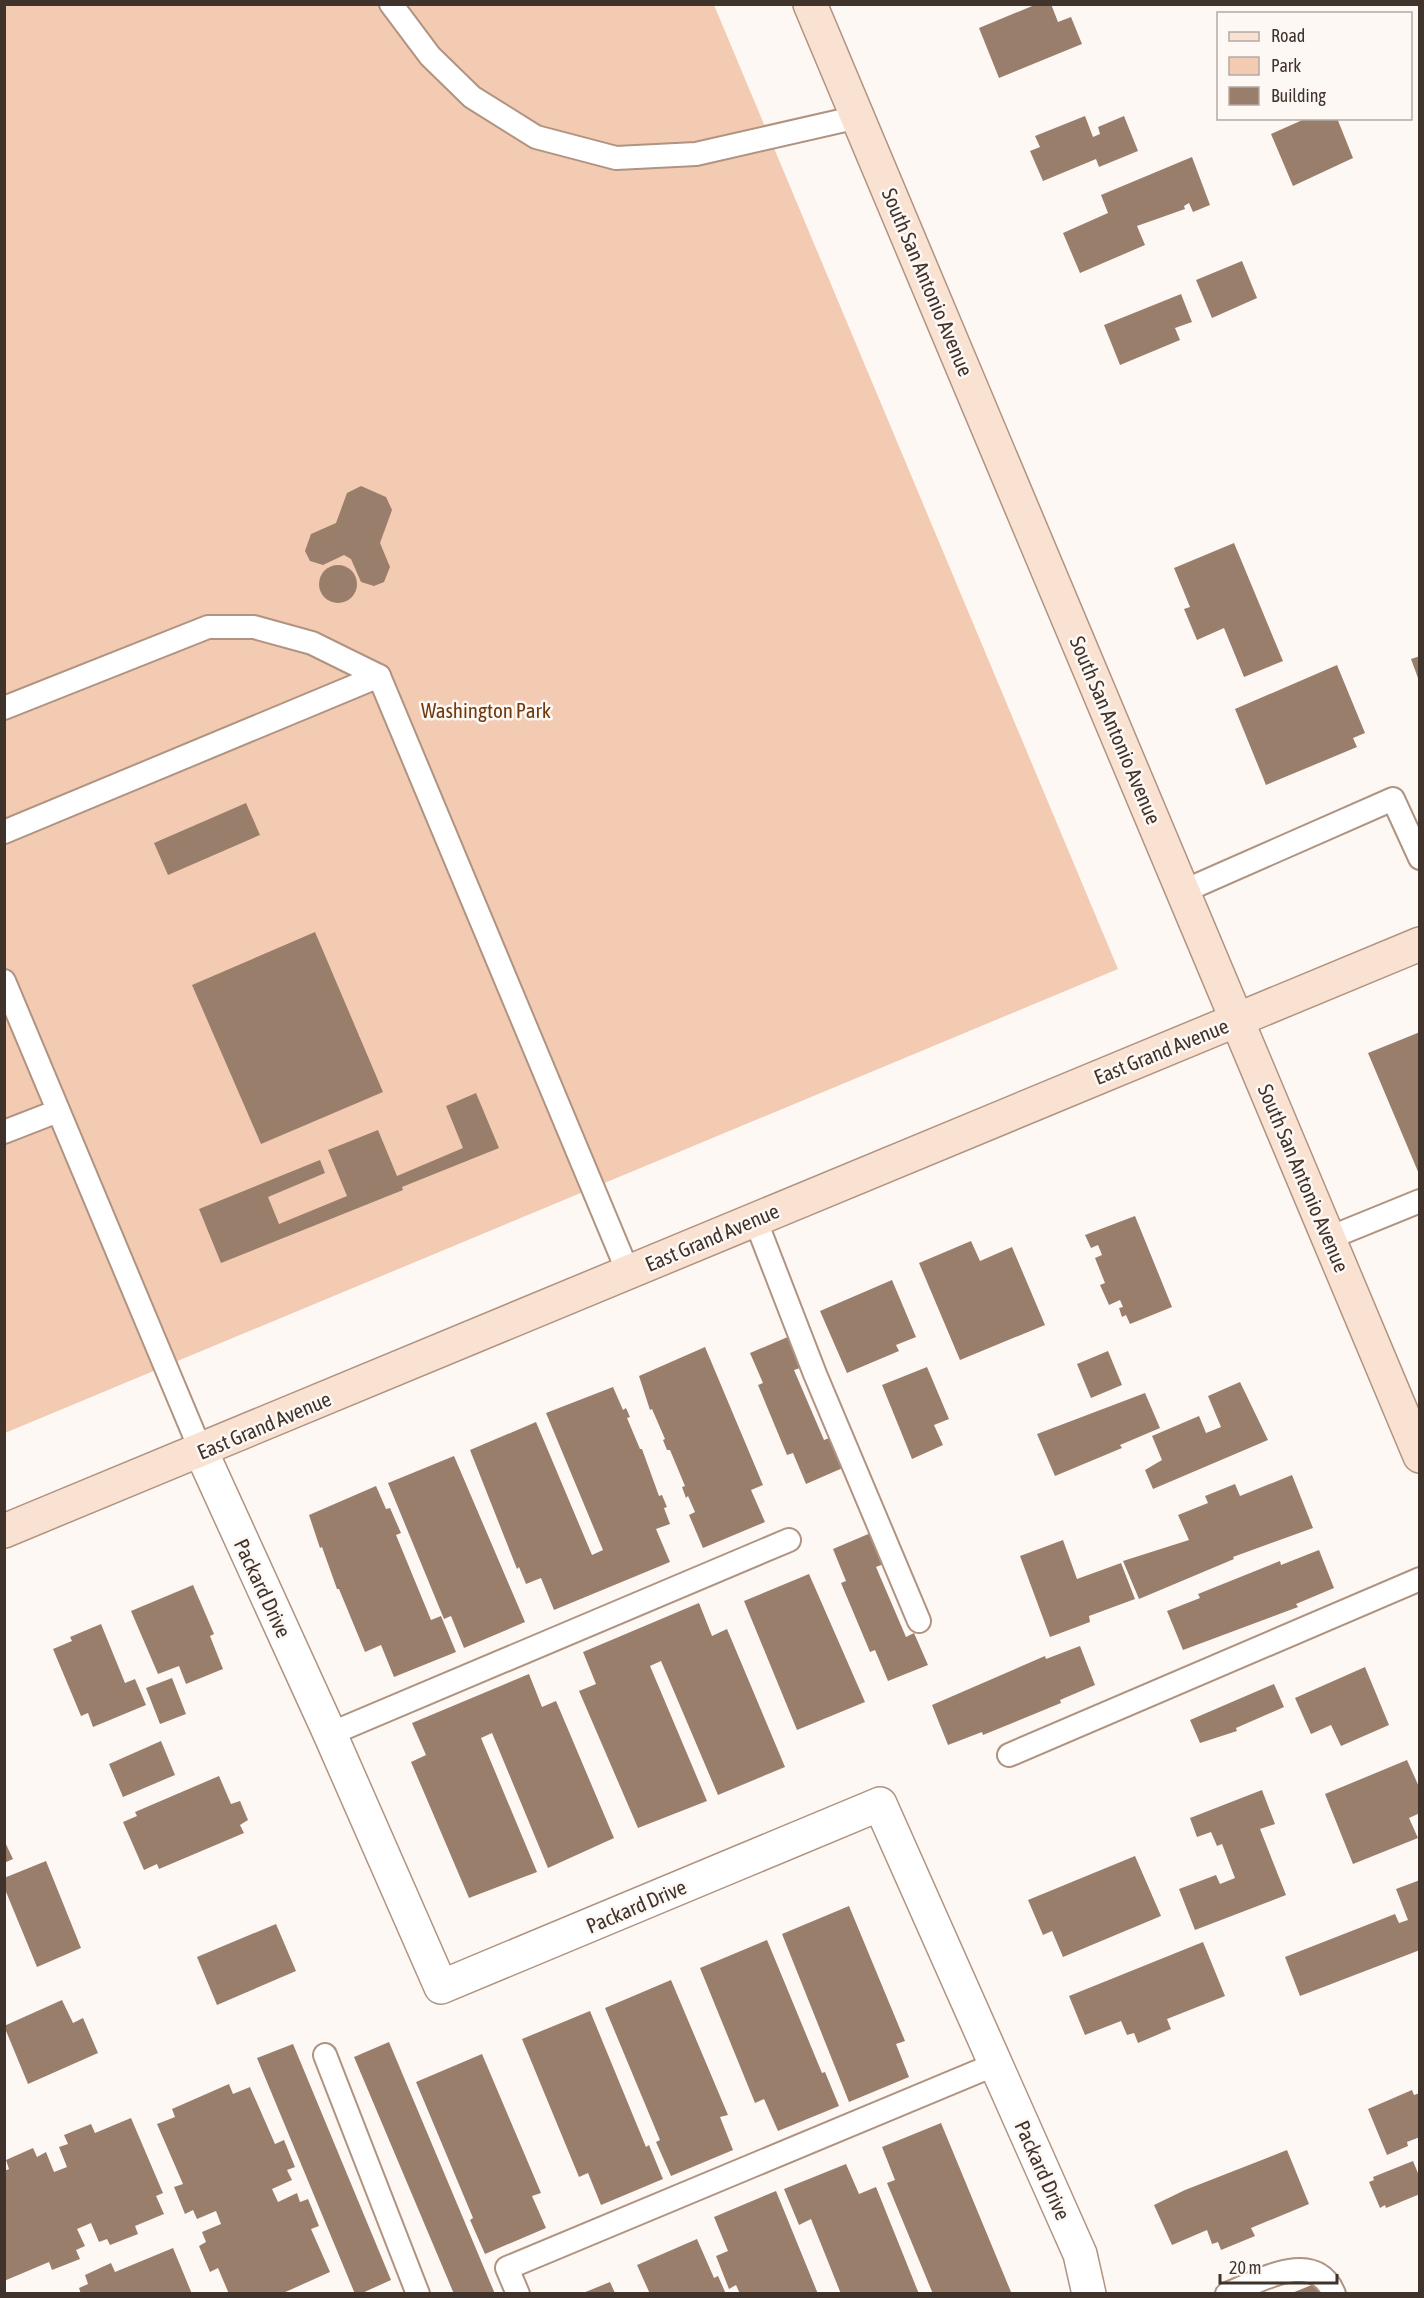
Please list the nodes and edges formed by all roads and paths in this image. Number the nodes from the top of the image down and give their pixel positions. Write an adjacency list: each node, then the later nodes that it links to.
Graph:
1 (391, 4): 3 (lane)
2 (810, 4): 3 (street, South San Antonio Avenue)
3 (858, 117): 8 (street, South San Antonio Avenue)
4 (379, 676): 5 (lane); 6 (lane); 17 (lane)
5 (4, 708)
6 (4, 832)
7 (1419, 858): 8 (lane)
8 (1184, 891): 11 (street, South San Antonio Avenue)
9 (1419, 944): 11 (street, East Grand Avenue)
10 (4, 981): 12 (lane)
11 (1238, 1019): 15 (street, East Grand Avenue); 16 (street, South San Antonio Avenue)
12 (58, 1111): 13 (lane); 18 (lane)
13 (4, 1132)
14 (1419, 1201): 16 (lane)
15 (755, 1219): 17 (street, East Grand Avenue); 23 (lane)
16 (1329, 1238): 19 (street, South San Antonio Avenue)
17 (628, 1272): 18 (street, East Grand Avenue)
18 (201, 1451): 20 (street, East Grand Avenue); 24 (street, Packard Drive)
19 (1419, 1456)
20 (4, 1531)
21 (789, 1540): 24 (lane)
22 (1419, 1579): 25 (lane)
23 (919, 1621)
24 (330, 1734): 27 (street, Packard Drive)
25 (1009, 1755)
26 (326, 2055): 28 (lane)
27 (996, 2064): 29 (lane); 30 (street, Packard Drive)
28 (418, 2294)
29 (518, 2294)
30 (1089, 2294)
31 (1227, 2294): 32 (lane)
32 (1334, 2294)

